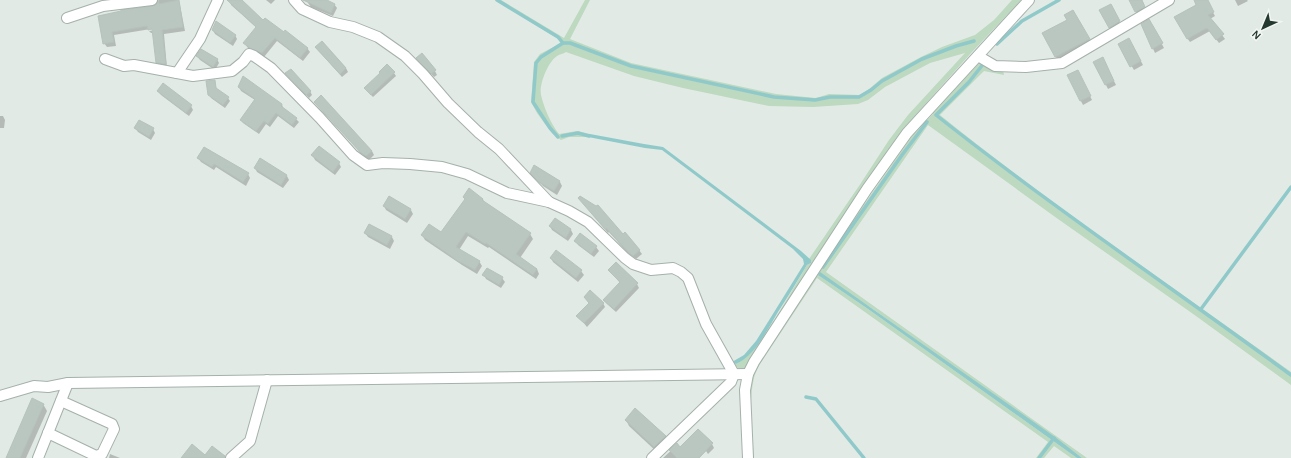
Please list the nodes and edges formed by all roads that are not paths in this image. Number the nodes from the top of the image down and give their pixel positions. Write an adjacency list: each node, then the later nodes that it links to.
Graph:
1 (152, 0): 6 (street)
2 (218, 0): 9 (street)
3 (294, 0): 10 (street)
4 (1029, 0): 7 (street)
5 (1169, 0): 7 (street)
6 (67, 18)
7 (978, 56): 12 (street)
8 (105, 59): 9 (street)
9 (177, 73): 10 (street)
10 (549, 202): 11 (street)
11 (734, 374): 12 (street); 13 (street); 20 (street)
12 (748, 374): 21 (street)
13 (267, 380): 14 (street); 19 (street)
14 (68, 383): 15 (street); 16 (street)
15 (0, 396)
16 (61, 401): 17 (street); 17 (street)
17 (48, 433): 18 (street)
18 (38, 458)
19 (231, 458)
20 (652, 458)
21 (748, 458)

